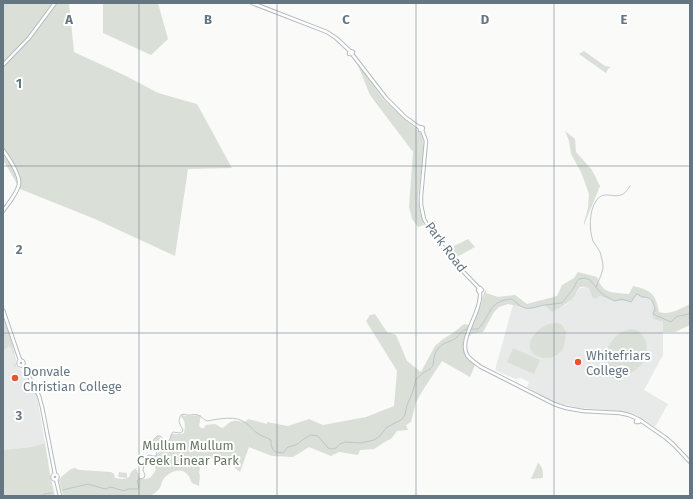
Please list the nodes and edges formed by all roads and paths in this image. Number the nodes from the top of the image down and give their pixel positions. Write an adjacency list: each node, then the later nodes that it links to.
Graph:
1 (55, 3): 3 (street)
2 (252, 3): 7 (street, Park Road)
3 (3, 65)
4 (3, 150): 5 (street)
5 (3, 211)
6 (3, 310): 8 (street)
7 (690, 462)
8 (60, 496)

